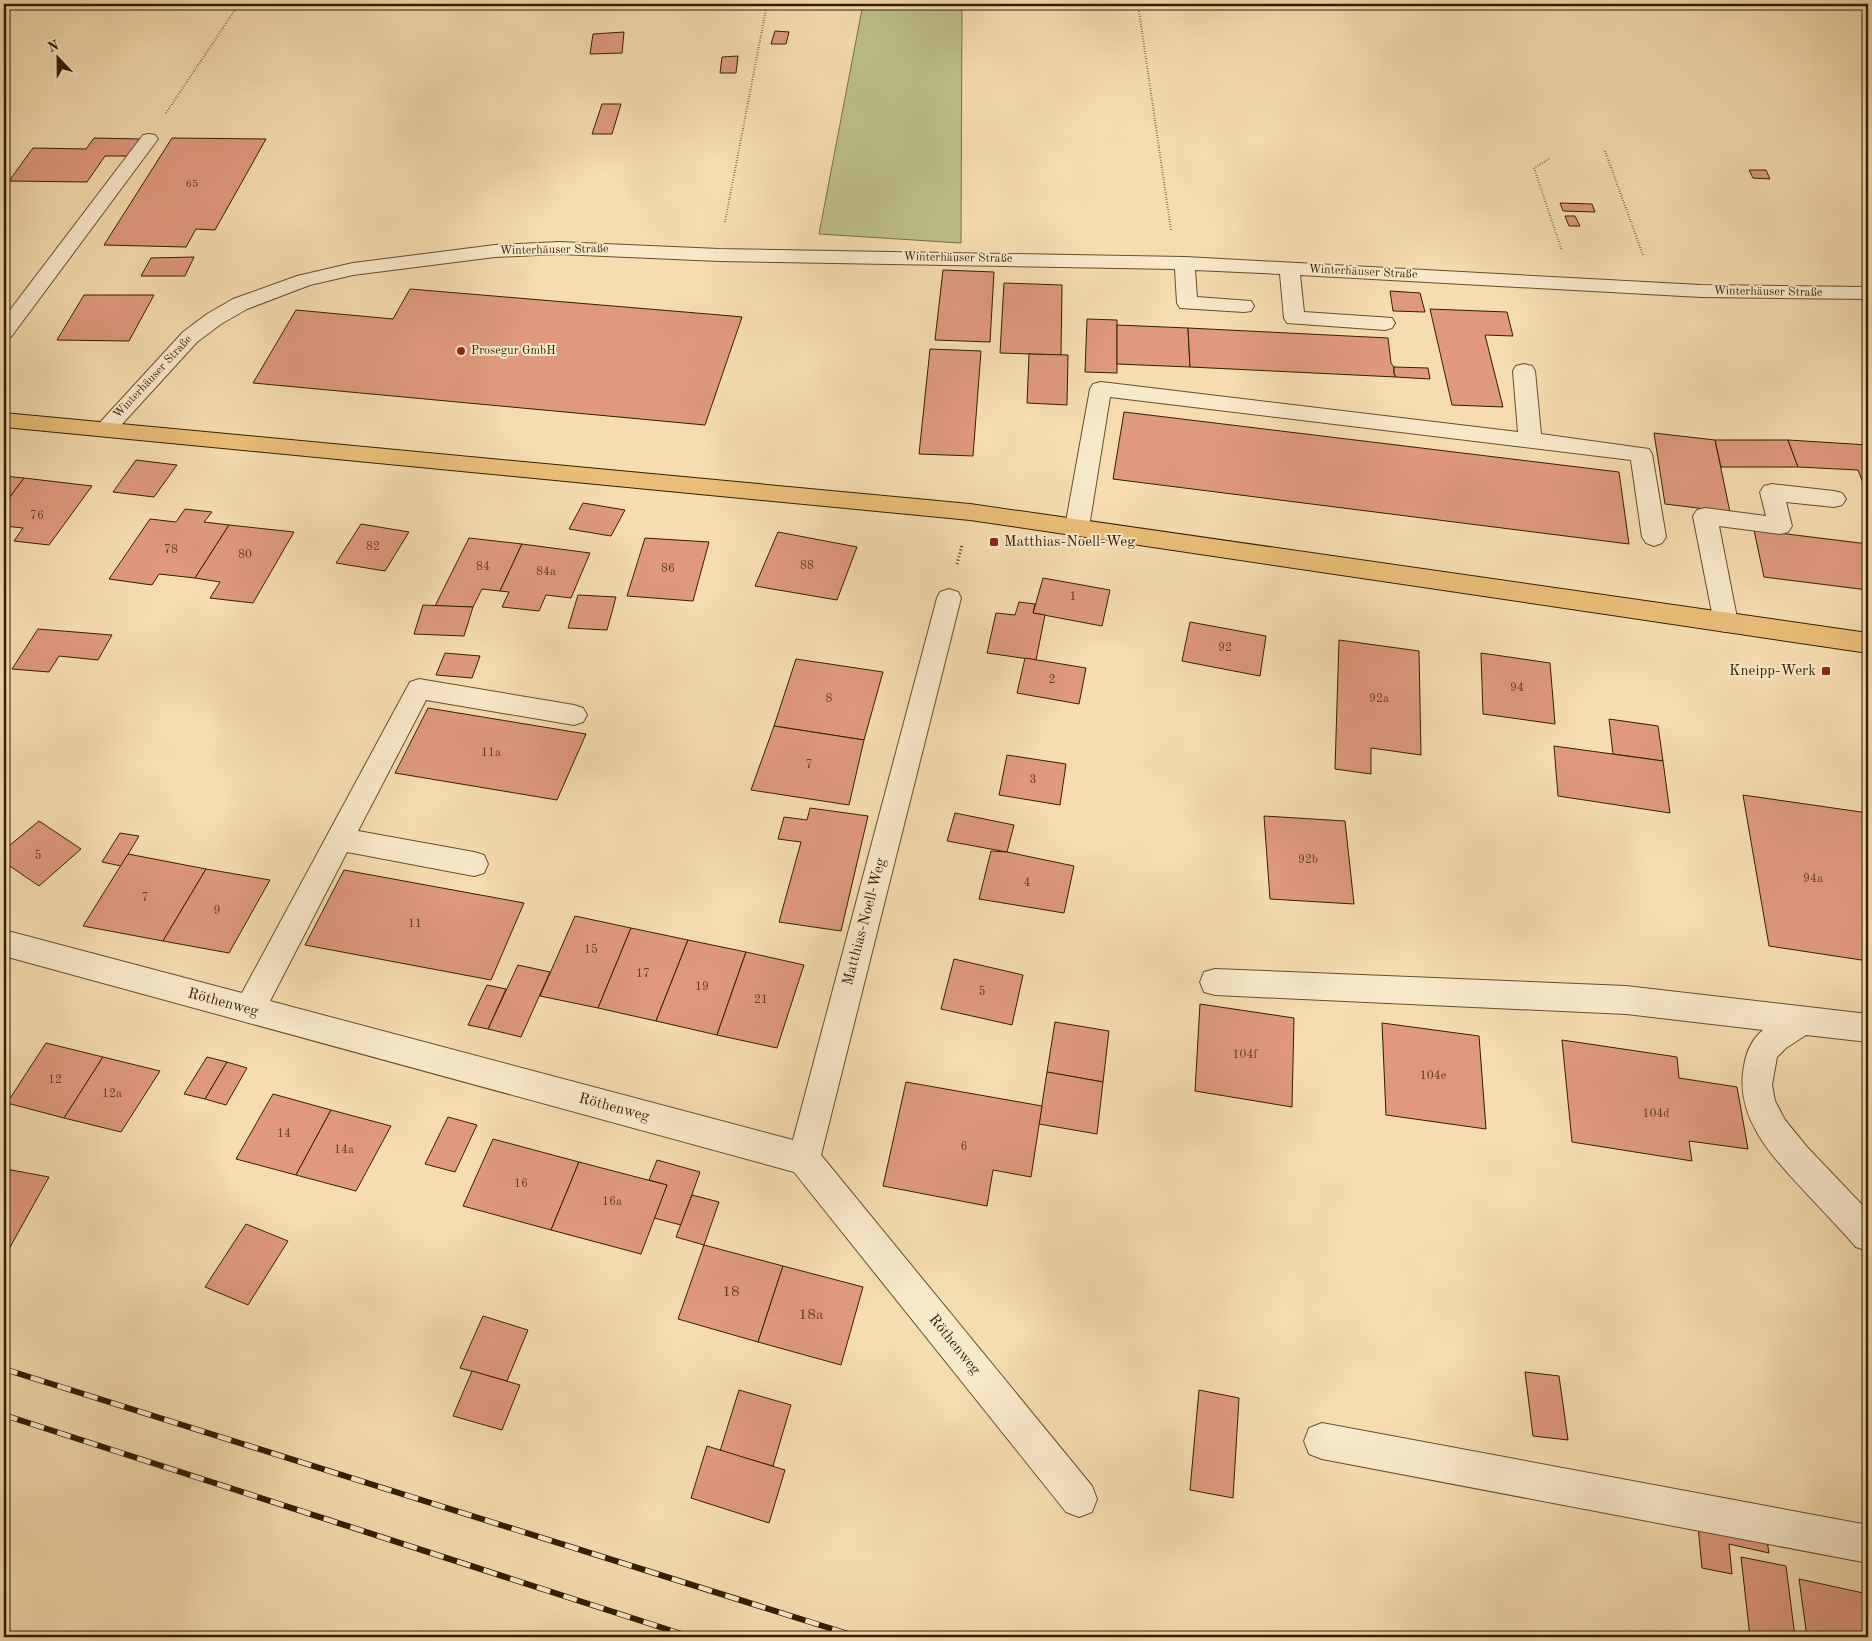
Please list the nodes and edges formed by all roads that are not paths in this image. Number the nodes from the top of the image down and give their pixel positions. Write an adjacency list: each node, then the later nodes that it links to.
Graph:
1 (149, 139): 7 (street)
2 (1180, 262): 3 (street, Winterhäuser Straße); 5 (street); 10 (street, Winterhäuser Straße)
3 (1289, 268): 4 (street, Winterhäuser Straße); 6 (street)
4 (1868, 293)
5 (1244, 306)
6 (1385, 323)
7 (4, 332)
8 (1524, 370): 11 (street)
9 (4, 420): 10 (main road, Winterhäuser Straße)
10 (105, 429): 13 (main road, Winterhäuser Straße)
11 (1530, 441): 13 (street); 14 (street)
12 (1834, 499): 16 (street)
13 (1077, 528): 16 (main road, Winterhäuser Straße)
14 (1654, 537)
15 (949, 598): 26 (street, Matthias-Noell-Weg)
16 (1726, 622): 17 (main road, Winterhäuser Straße)
17 (1868, 643)
18 (574, 714): 19 (street)
19 (339, 839): 20 (street); 23 (street)
20 (474, 864)
21 (4, 943): 23 (street, Röthenweg)
22 (1215, 982): 24 (street)
23 (249, 1010): 26 (street, Röthenweg)
24 (1804, 1020): 25 (street); 27 (street)
25 (1868, 1028)
26 (804, 1159): 29 (street, Röthenweg)
27 (1868, 1235)
28 (1322, 1441): 30 (street)
29 (1078, 1498)
30 (1868, 1544)

